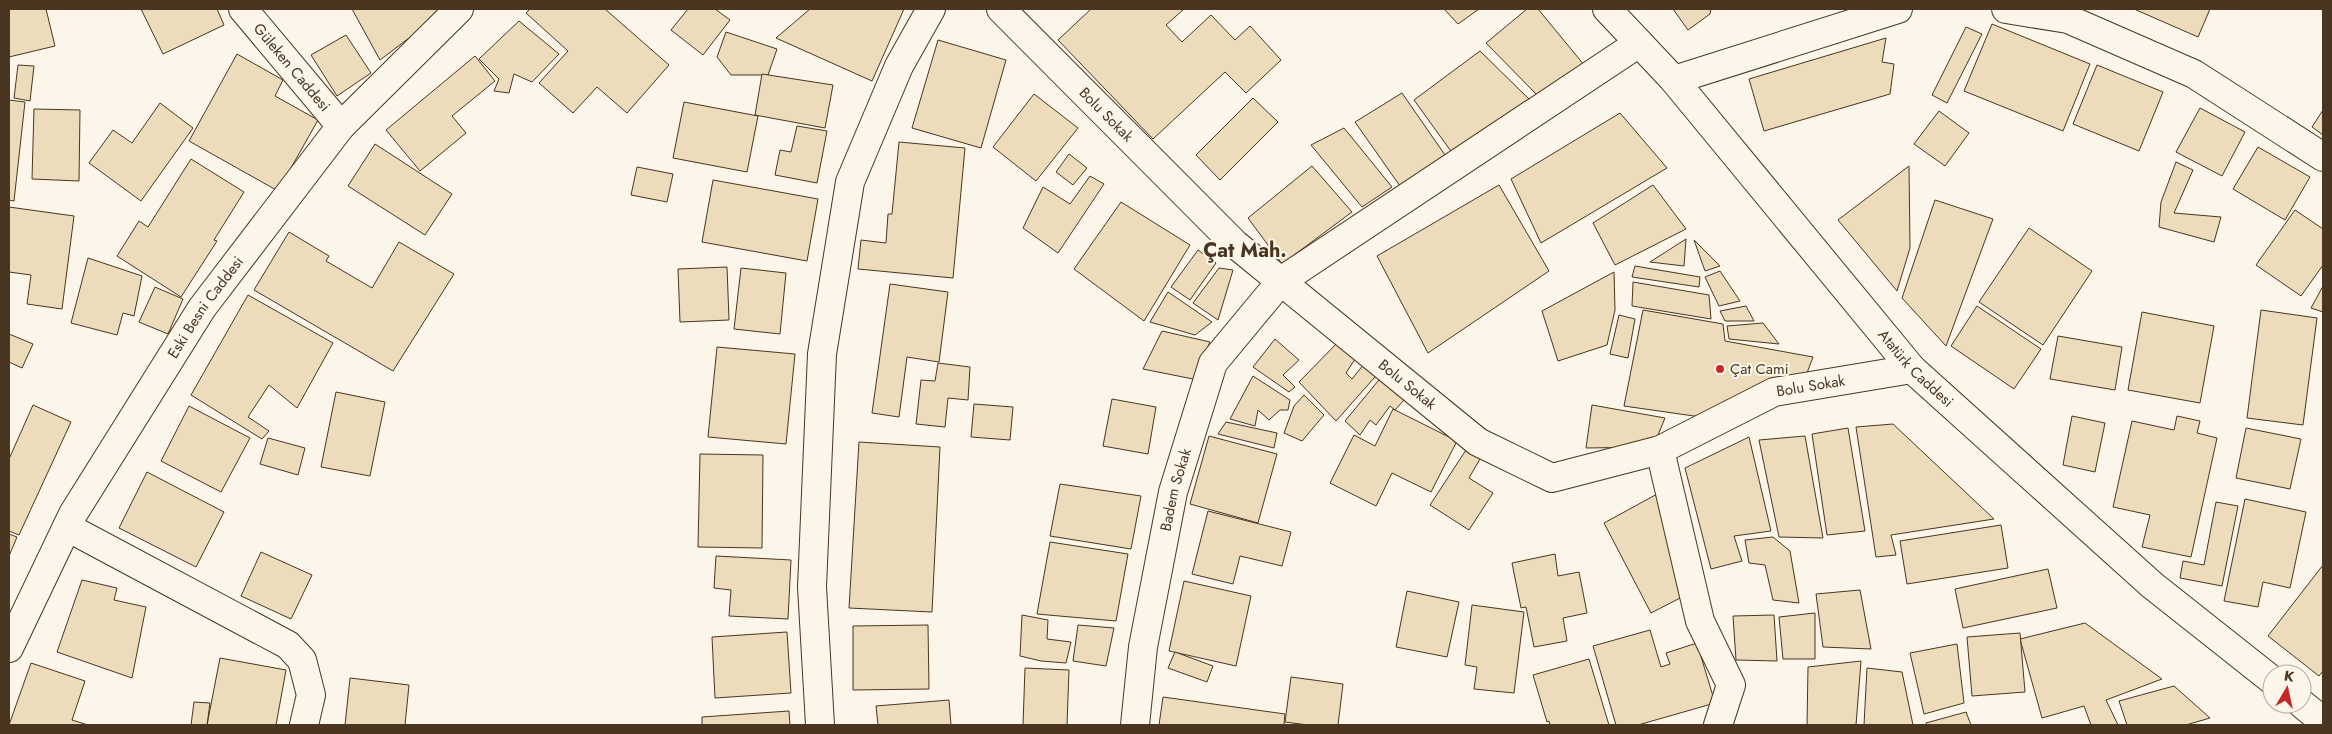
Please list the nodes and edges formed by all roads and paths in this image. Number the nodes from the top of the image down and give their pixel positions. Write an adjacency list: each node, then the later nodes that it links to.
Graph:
1 (243, 9): 11 (street, Güleken Caddesi)
2 (459, 9): 11 (street, Eski Besni Caddesi)
3 (931, 9): 22 (street)
4 (1001, 9): 13 (street, Bolu Sokak)
5 (1607, 9): 9 (street, Atatürk Caddesi)
6 (1898, 9): 10 (street)
7 (2006, 9): 8 (street)
8 (2060, 14): 12 (street)
9 (1639, 42): 10 (street, Atatürk Caddesi); 13 (street, Badem Sokak)
10 (1674, 80): 14 (street, Atatürk Caddesi)
11 (341, 126): 16 (street, Eski Besni Caddesi)
12 (2323, 157)
13 (1281, 281): 15 (street, Bolu Sokak); 23 (street, Badem Sokak)
14 (1912, 369): 15 (street, Bolu Sokak); 18 (street, Atatürk Caddesi)
15 (1660, 450): 24 (street)
16 (67, 527): 17 (street, Eski Besni Caddesi); 21 (street)
17 (9, 648)
18 (2262, 672)
19 (2312, 712): 20 (street)
20 (2323, 721)
21 (304, 725)
22 (820, 725)
23 (1135, 725)
24 (1718, 725)

